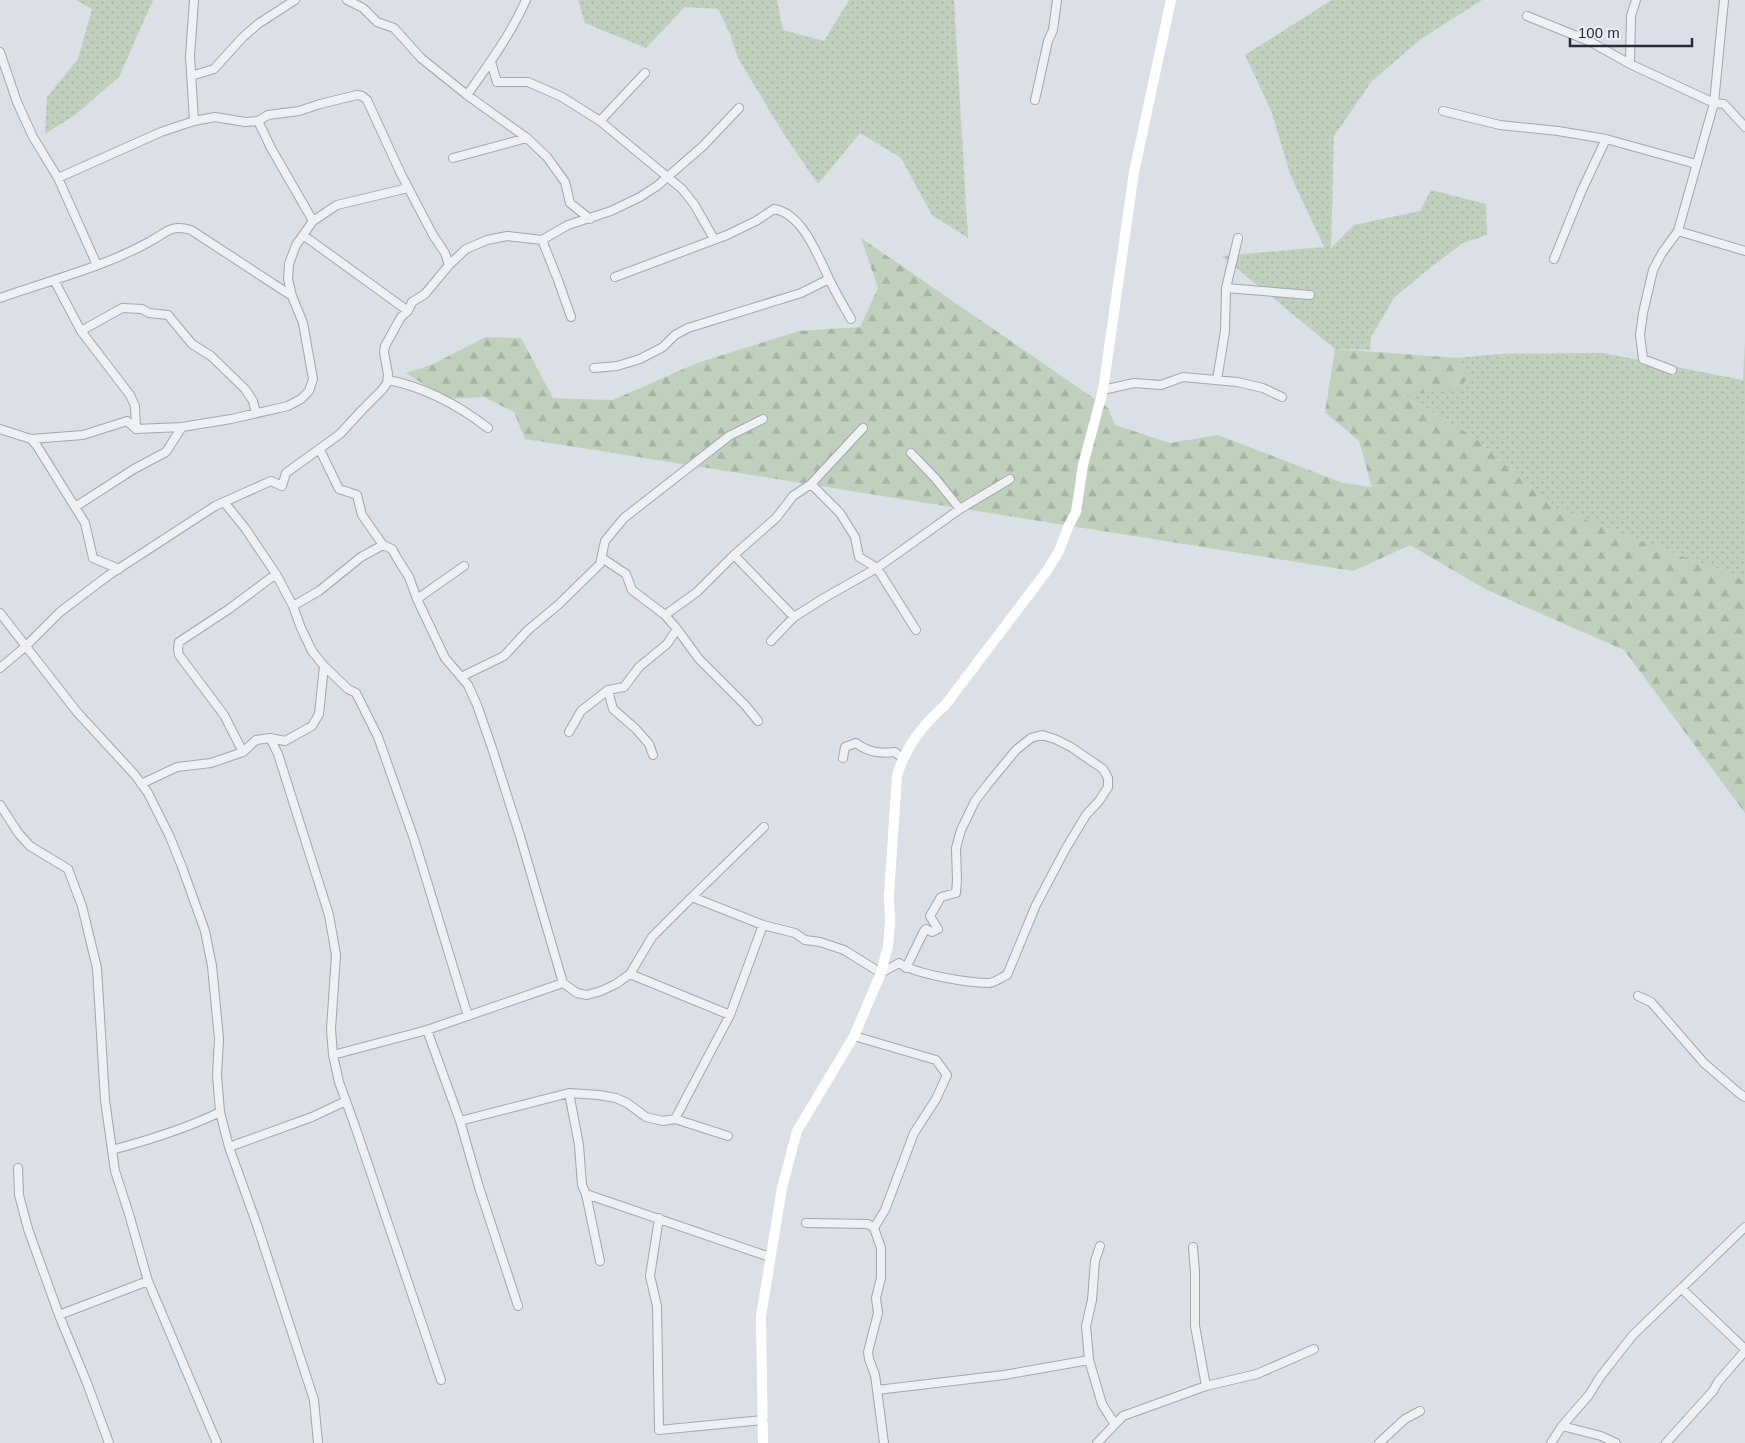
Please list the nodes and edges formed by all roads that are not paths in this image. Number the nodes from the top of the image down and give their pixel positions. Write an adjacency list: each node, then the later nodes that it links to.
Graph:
1 (194, 0): 14 (street)
2 (295, 0): 14 (street)
3 (347, 0): 15 (street)
4 (526, 0): 11 (street)
5 (1057, 0): 16 (street)
6 (1171, 0): 59 (main road)
7 (1636, 0): 12 (street)
8 (1724, 0): 17 (street)
9 (1527, 16): 12 (street)
10 (0, 52): 28 (street)
11 (491, 62): 15 (street); 22 (street)
12 (1630, 64): 17 (street)
13 (645, 73): 22 (street)
14 (191, 76): 20 (street)
15 (467, 95): 24 (street)
16 (1034, 100)
17 (1714, 103): 23 (street); 27 (street)
18 (738, 108): 29 (street)
19 (1443, 111): 25 (street)
20 (194, 121): 21 (street); 28 (street)
21 (258, 121): 30 (street); 32 (street)
22 (600, 121): 29 (street)
23 (1745, 126)
24 (527, 138): 26 (street); 31 (street)
25 (1606, 139): 27 (street); 41 (street)
26 (453, 158)
27 (1696, 164): 33 (street)
28 (58, 178): 42 (street)
29 (667, 178): 31 (street); 36 (street)
30 (408, 188): 32 (street); 40 (street)
31 (590, 219): 37 (street)
32 (313, 221): 34 (street)
33 (1678, 231): 38 (street); 56 (street)
34 (303, 235): 50 (street); 51 (street)
35 (1238, 238): 47 (street)
36 (714, 239): 44 (street); 45 (street)
37 (542, 240): 39 (street); 52 (street)
38 (1745, 251)
39 (464, 252): 40 (street); 43 (street)
40 (445, 253): 43 (street)
41 (1554, 259)
42 (97, 265): 46 (street); 50 (street)
43 (449, 265): 51 (street)
44 (615, 277)
45 (829, 279): 53 (street); 55 (street)
46 (54, 280): 49 (street); 54 (street)
47 (1226, 288): 48 (street); 58 (street)
48 (1310, 295)
49 (1, 296)
50 (292, 296): 61 (street)
51 (408, 310): 57 (street)
52 (571, 317)
53 (851, 319)
54 (81, 331): 61 (street); 67 (street)
55 (594, 368)
56 (1672, 370)
57 (388, 380): 64 (street); 69 (street)
58 (1216, 380): 59 (street); 60 (street)
59 (1103, 390): 104 (main road)
60 (1282, 397)
61 (256, 413): 63 (street)
62 (763, 419): 78 (street)
63 (182, 427): 67 (street); 74 (street)
64 (488, 428)
65 (863, 428): 72 (street)
66 (0, 429): 68 (street)
67 (136, 429): 68 (street)
68 (31, 439): 74 (street)
69 (320, 450): 73 (street); 76 (street)
70 (911, 453): 75 (street)
71 (1010, 479): 75 (street)
72 (811, 484): 77 (street); 80 (street)
73 (224, 502): 81 (street); 82 (street)
74 (75, 507): 81 (street)
75 (960, 509): 80 (street)
76 (383, 544): 83 (street); 84 (street)
77 (734, 555): 86 (street); 87 (street)
78 (602, 558): 86 (street); 95 (street)
79 (464, 566): 83 (street)
80 (877, 568): 87 (street); 89 (street)
81 (119, 569): 91 (street)
82 (276, 574): 84 (street); 101 (street)
83 (417, 599): 95 (street)
84 (293, 606): 92 (street)
85 (0, 613): 91 (street)
86 (665, 615): 88 (street)
87 (794, 617): 90 (street)
88 (677, 629): 97 (street); 98 (street)
89 (916, 630)
90 (771, 642)
91 (25, 647): 93 (street); 105 (street)
92 (324, 666): 94 (street); 96 (street)
93 (0, 668)
94 (336, 677): 96 (street); 116 (street)
95 (461, 677): 113 (street)
96 (321, 681): 100 (street)
97 (608, 690): 99 (street); 102 (street)
98 (758, 721)
99 (569, 732)
100 (270, 738): 101 (street); 119 (street)
101 (243, 752): 105 (street)
102 (654, 755)
103 (843, 758): 104 (street)
104 (902, 758): 111 (main road)
105 (141, 784): 123 (street)
106 (0, 805): 128 (street)
107 (764, 827): 108 (street)
108 (692, 897): 109 (street); 112 (street)
109 (764, 925): 111 (street); 115 (street)
110 (906, 968): 110 (street); 111 (street)
111 (880, 973): 118 (main road)
112 (630, 974): 113 (street); 115 (street)
113 (563, 983): 116 (street)
114 (1638, 996): 121 (street)
115 (730, 1015): 124 (street)
116 (468, 1016): 117 (street)
117 (426, 1030): 119 (street); 125 (street)
118 (854, 1036): 134 (street); 137 (main road)
119 (333, 1055): 122 (street)
120 (569, 1093): 124 (street); 125 (street); 130 (street)
121 (1745, 1097)
122 (346, 1101): 127 (street); 146 (street)
123 (220, 1112): 127 (street); 128 (street)
124 (675, 1119): 126 (street)
125 (460, 1121): 141 (street)
126 (728, 1136)
127 (229, 1147): 155 (street)
128 (112, 1150): 139 (street)
129 (18, 1168): 142 (street)
130 (586, 1194): 131 (street); 138 (street)
131 (659, 1218): 137 (street); 150 (street)
132 (806, 1223): 134 (street)
133 (1745, 1227): 140 (street)
134 (874, 1228): 148 (street)
135 (1100, 1246): 145 (street)
136 (1193, 1247): 147 (street)
137 (770, 1257): 150 (main road)
138 (600, 1261)
139 (148, 1281): 142 (street); 154 (street)
140 (1682, 1289): 144 (street); 152 (street)
141 (518, 1306)
142 (58, 1316): 153 (street)
143 (1314, 1349): 147 (street)
144 (1745, 1350): 162 (street)
145 (1090, 1360): 148 (street); 151 (street)
146 (441, 1380)
147 (1206, 1386): 151 (street)
148 (877, 1390): 157 (street)
149 (1420, 1411): 159 (street)
150 (763, 1420): 156 (main road)
151 (1114, 1423): 158 (street)
152 (1562, 1426): 160 (street); 161 (street)
153 (109, 1443)
154 (217, 1443)
155 (318, 1443)
156 (763, 1443)
157 (884, 1443)
158 (1097, 1443)
159 (1379, 1443)
160 (1551, 1443)
161 (1616, 1443)
162 (1666, 1443)

